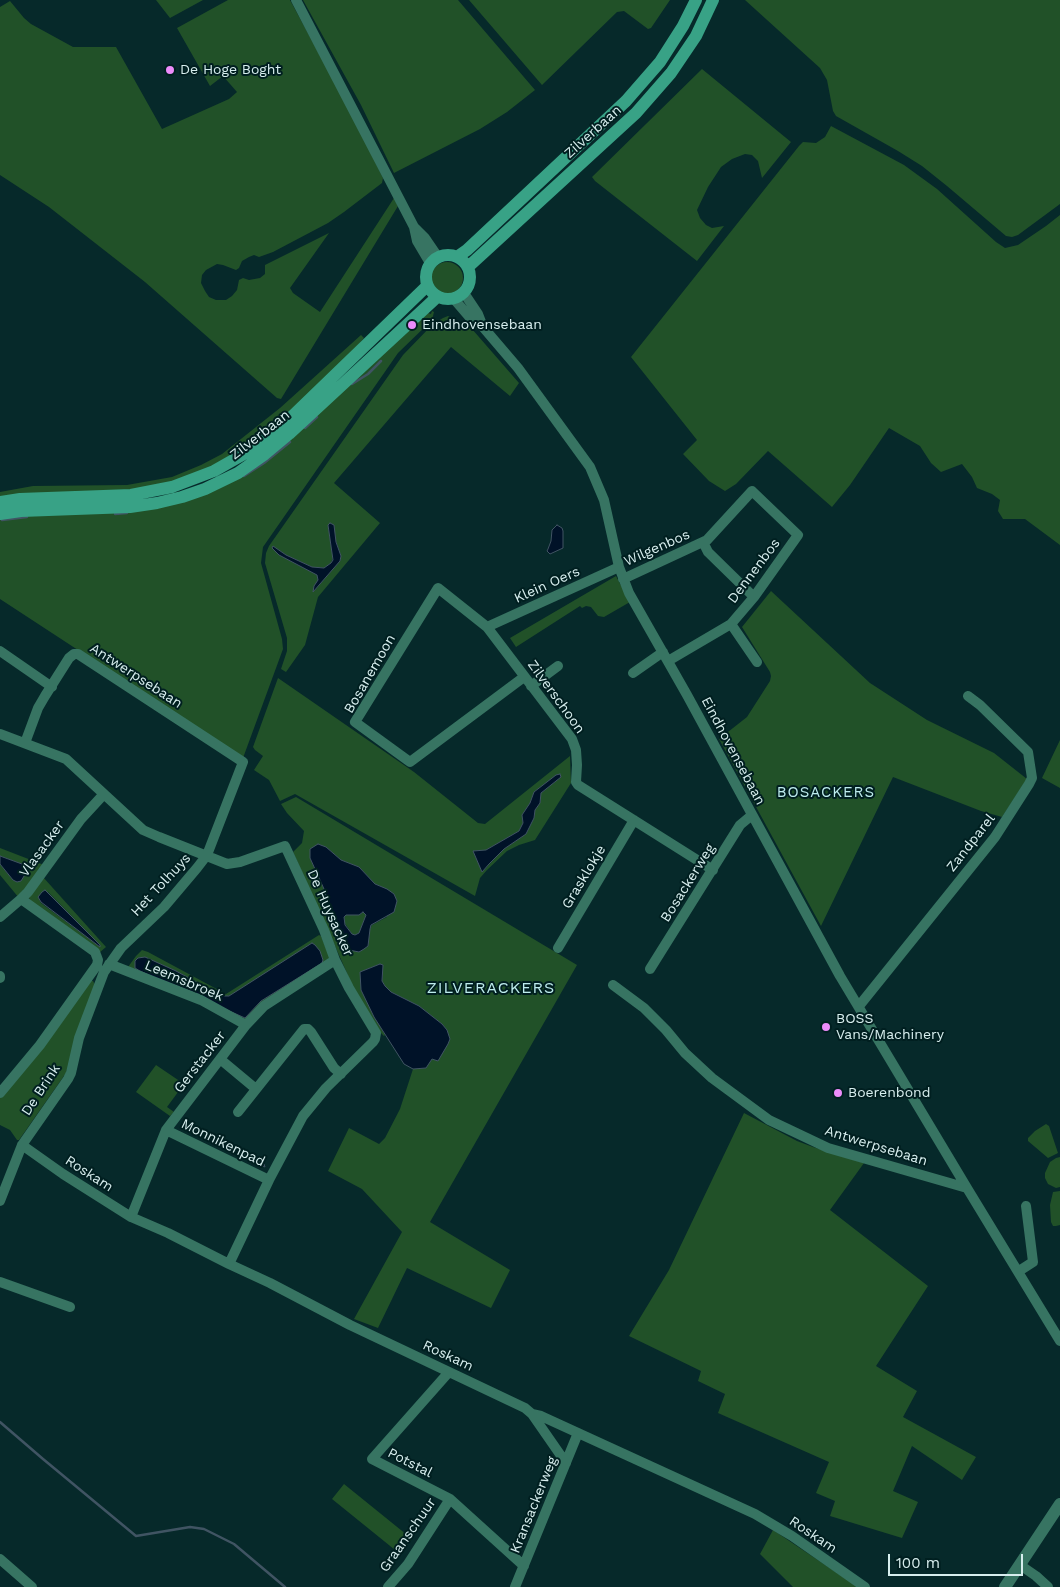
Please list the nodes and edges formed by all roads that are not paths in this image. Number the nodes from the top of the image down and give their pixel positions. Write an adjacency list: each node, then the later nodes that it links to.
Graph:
1 (296, 0): 5 (street)
2 (696, 0): 4 (main road, Zilverbaan)
3 (713, 0): 6 (main road, Zilverbaan)
4 (457, 257): 5 (main road); 6 (main road)
5 (434, 260): 7 (main road)
6 (468, 267): 8 (main road)
7 (427, 286): 9 (main road); 10 (main road, Zilverbaan)
8 (459, 296): 9 (main road); 13 (street, Eindhovensebaan)
9 (438, 297): 11 (main road, Zilverbaan)
10 (0, 502)
11 (0, 514)
12 (703, 542): 14 (street, Wilgenbos); 16 (street); 16 (street, Dennenbos)
13 (619, 567): 14 (street, Eindhovensebaan); 18 (street, Klein Oers)
14 (623, 578): 20 (street, Eindhovensebaan)
15 (438, 588): 18 (street, Zilverschoon); 24 (street, Bosanemoon)
16 (754, 597): 17 (street, Dennenbos)
17 (731, 624): 20 (street, Dennenbos); 21 (street)
18 (487, 627): 24 (street, Zilverschoon)
19 (0, 651): 26 (street)
20 (666, 656): 23 (street, Dennenbos); 32 (street, Eindhovensebaan)
21 (757, 662)
22 (558, 666): 25 (street)
23 (633, 673)
24 (524, 677): 25 (street, Zilverschoon)
25 (531, 686): 33 (street, Zilverschoon)
26 (52, 687): 29 (street, Antwerpsebaan); 30 (street, Antwerpsebaan)
27 (968, 696): 43 (street, Zandparel)
28 (0, 734): 29 (street, De Huysacker)
29 (25, 743): 31 (street, De Huysacker)
30 (244, 762): 34 (street, Het Tolhuys)
31 (104, 794): 34 (street, De Huysacker); 36 (street, Vlasacker)
32 (752, 816): 35 (street, Bosackerweg); 43 (street, Eindhovensebaan)
33 (634, 820): 35 (street, Zilverschoon); 38 (street, Grasklokje)
34 (207, 855): 39 (street, De Huysacker); 40 (street, Het Tolhuys)
35 (713, 870): 41 (street, Bosackerweg)
36 (22, 899): 37 (street, Vlasacker); 48 (street, De Brink)
37 (0, 917)
38 (558, 948)
39 (335, 960): 44 (street, Gerstacker); 46 (street, De Huysacker)
40 (109, 964): 44 (street, Leemsbroek); 51 (street, De Brink)
41 (650, 969)
42 (613, 985): 53 (street, Antwerpsebaan)
43 (859, 1006): 53 (street, Eindhovensebaan)
44 (246, 1025): 45 (street, Gerstacker)
45 (220, 1059): 47 (street); 50 (street, Gerstacker)
46 (340, 1074): 47 (street); 52 (street, De Huysacker)
47 (256, 1089): 49 (street)
48 (0, 1093)
49 (238, 1112)
50 (166, 1130): 52 (street, Monnikenpad); 56 (street, Gerstacker)
51 (22, 1144): 54 (street, De Brink); 56 (street, Roskam)
52 (269, 1180): 57 (street, De Huysacker)
53 (967, 1188): 58 (street)
54 (0, 1201)
55 (1026, 1206): 58 (street)
56 (131, 1217): 57 (street, Roskam)
57 (229, 1264): 62 (street, Roskam)
58 (1018, 1271): 61 (street)
59 (0, 1282): 60 (street)
60 (70, 1307)
61 (1060, 1341)
62 (449, 1372): 63 (street, Roskam); 66 (street, Potstal)
63 (532, 1414): 64 (street, Roskam); 65 (street)
64 (578, 1433): 65 (street, Kransackerweg); 74 (street, Roskam)
65 (566, 1463): 70 (street, Kransackerweg)
66 (450, 1499): 70 (street, Potstal); 73 (street, Graanschuur)
67 (1060, 1504): 69 (street)
68 (0, 1559): 72 (street)
69 (1020, 1565): 75 (street); 76 (street)
70 (524, 1566): 71 (street, Kransackerweg)
71 (519, 1585)
72 (32, 1587)
73 (388, 1587)
74 (865, 1587)
75 (1005, 1587)
76 (1048, 1587)

